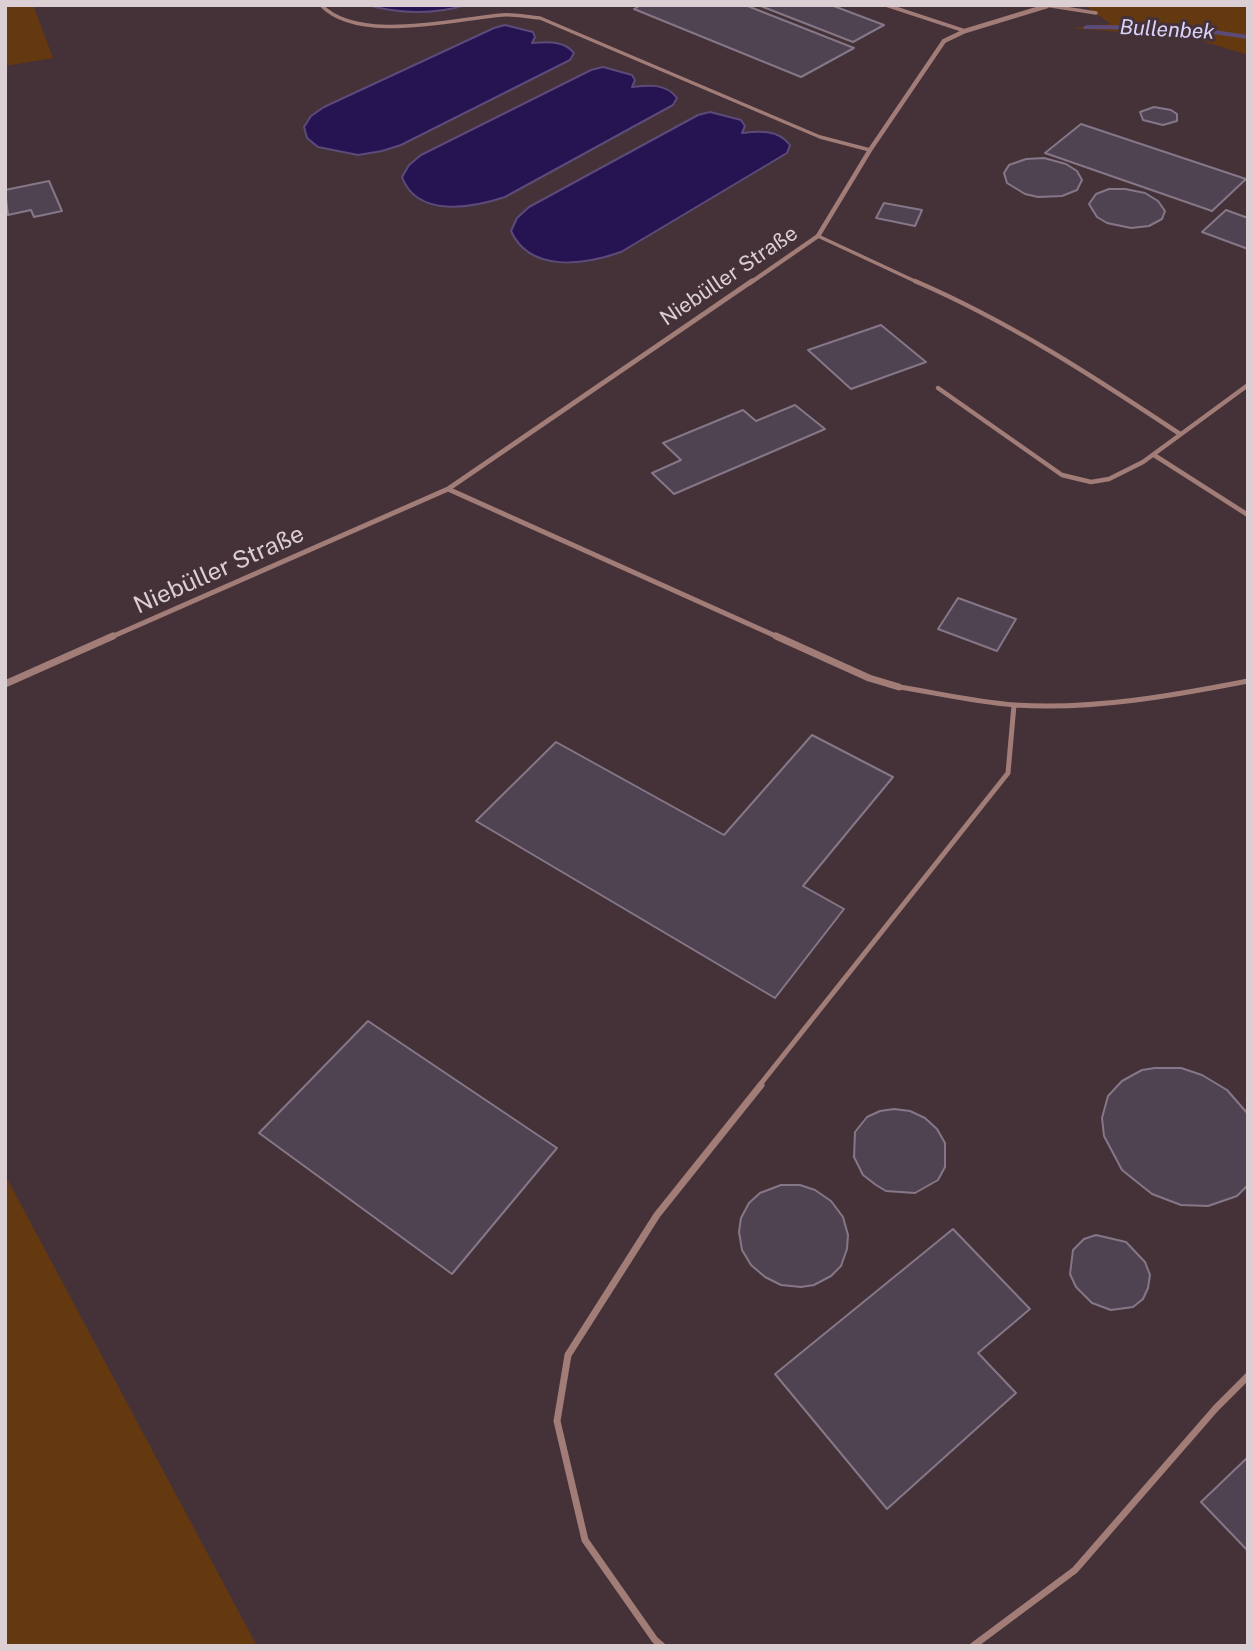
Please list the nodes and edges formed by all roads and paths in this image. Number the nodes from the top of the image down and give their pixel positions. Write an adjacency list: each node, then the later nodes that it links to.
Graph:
1 (321, 5): 6 (lane)
2 (886, 5): 5 (lane)
3 (1046, 6): 4 (lane); 5 (street, Niebüller Straße)
4 (1096, 13)
5 (965, 31): 6 (street, Niebüller Straße)
6 (870, 150): 7 (street, Niebüller Straße)
7 (818, 236): 10 (lane); 12 (street, Niebüller Straße)
8 (1248, 385): 10 (lane)
9 (938, 388): 11 (lane)
10 (1180, 434): 11 (lane)
11 (1154, 454): 13 (lane)
12 (448, 489): 15 (street, Niebüller Straße); 16 (street)
13 (1248, 515)
14 (1248, 681): 17 (lane)
15 (5, 684)
16 (899, 687): 17 (lane)
17 (1014, 705): 19 (lane)
18 (1248, 1376): 20 (lane)
19 (662, 1646)
20 (973, 1646)

